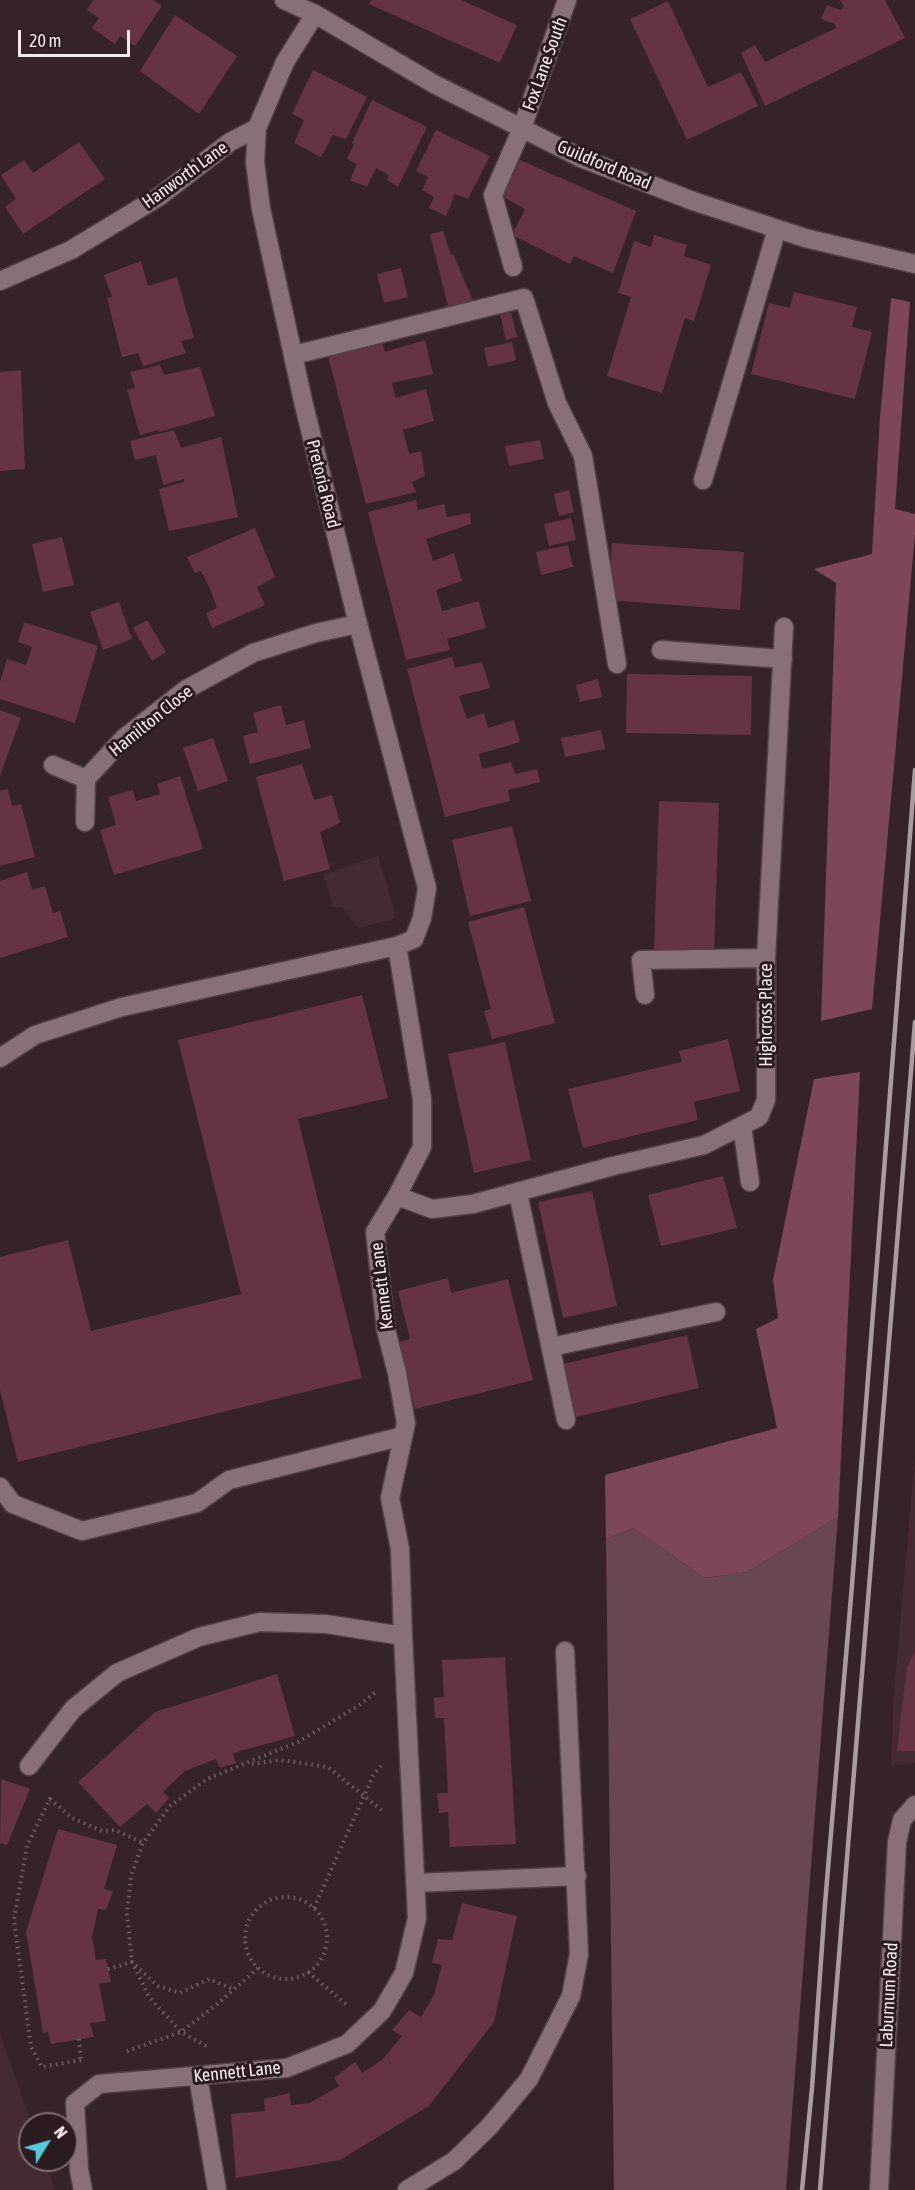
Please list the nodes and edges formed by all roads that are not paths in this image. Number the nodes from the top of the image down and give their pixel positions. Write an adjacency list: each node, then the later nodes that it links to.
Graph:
1 (284, 0): 3 (street, Guildford Road)
2 (567, 0): 5 (street, Fox Lane South)
3 (314, 7): 4 (street); 5 (street, Guildford Road)
4 (256, 128): 9 (street, Hanworth Lane); 10 (street, Pretoria Road)
5 (522, 128): 6 (street, Guildford Road); 8 (street, Fox Lane South)
6 (777, 229): 7 (street, Guildford Road); 11 (street)
7 (915, 264)
8 (513, 267)
9 (0, 281)
10 (294, 355): 12 (street, Pretoria Road); 16 (street)
11 (703, 480)
12 (358, 624): 18 (street, Hamilton Close); 20 (street, Pretoria Road)
13 (784, 627): 15 (street, Highcross Place)
14 (661, 650): 15 (street)
15 (783, 659): 21 (street, Highcross Place)
16 (617, 664)
17 (53, 765): 18 (street)
18 (86, 779): 19 (street)
19 (85, 822)
20 (397, 946): 23 (street); 27 (street, Kennett Lane)
21 (766, 958): 22 (street); 24 (street, Highcross Place)
22 (645, 994)
23 (0, 1058)
24 (742, 1126): 25 (street); 26 (street, Highcross Place)
25 (750, 1182)
26 (518, 1193): 27 (street, Highcross Place); 29 (street)
27 (397, 1196): 31 (street, Kennett Lane)
28 (716, 1312): 29 (street)
29 (551, 1347): 30 (street)
30 (566, 1420)
31 (403, 1436): 32 (street); 33 (street, Kennett Lane)
32 (0, 1487)
33 (402, 1636): 35 (street); 38 (street, Kennett Lane)
34 (565, 1651): 37 (street)
35 (29, 1766)
36 (915, 1805): 43 (street, Laburnum Road)
37 (577, 1876): 38 (street); 42 (street)
38 (415, 1883): 39 (street, Kennett Lane)
39 (198, 2077): 40 (street, Kennett Lane); 41 (street)
40 (83, 2190)
41 (217, 2190)
42 (407, 2190)
43 (879, 2190)

